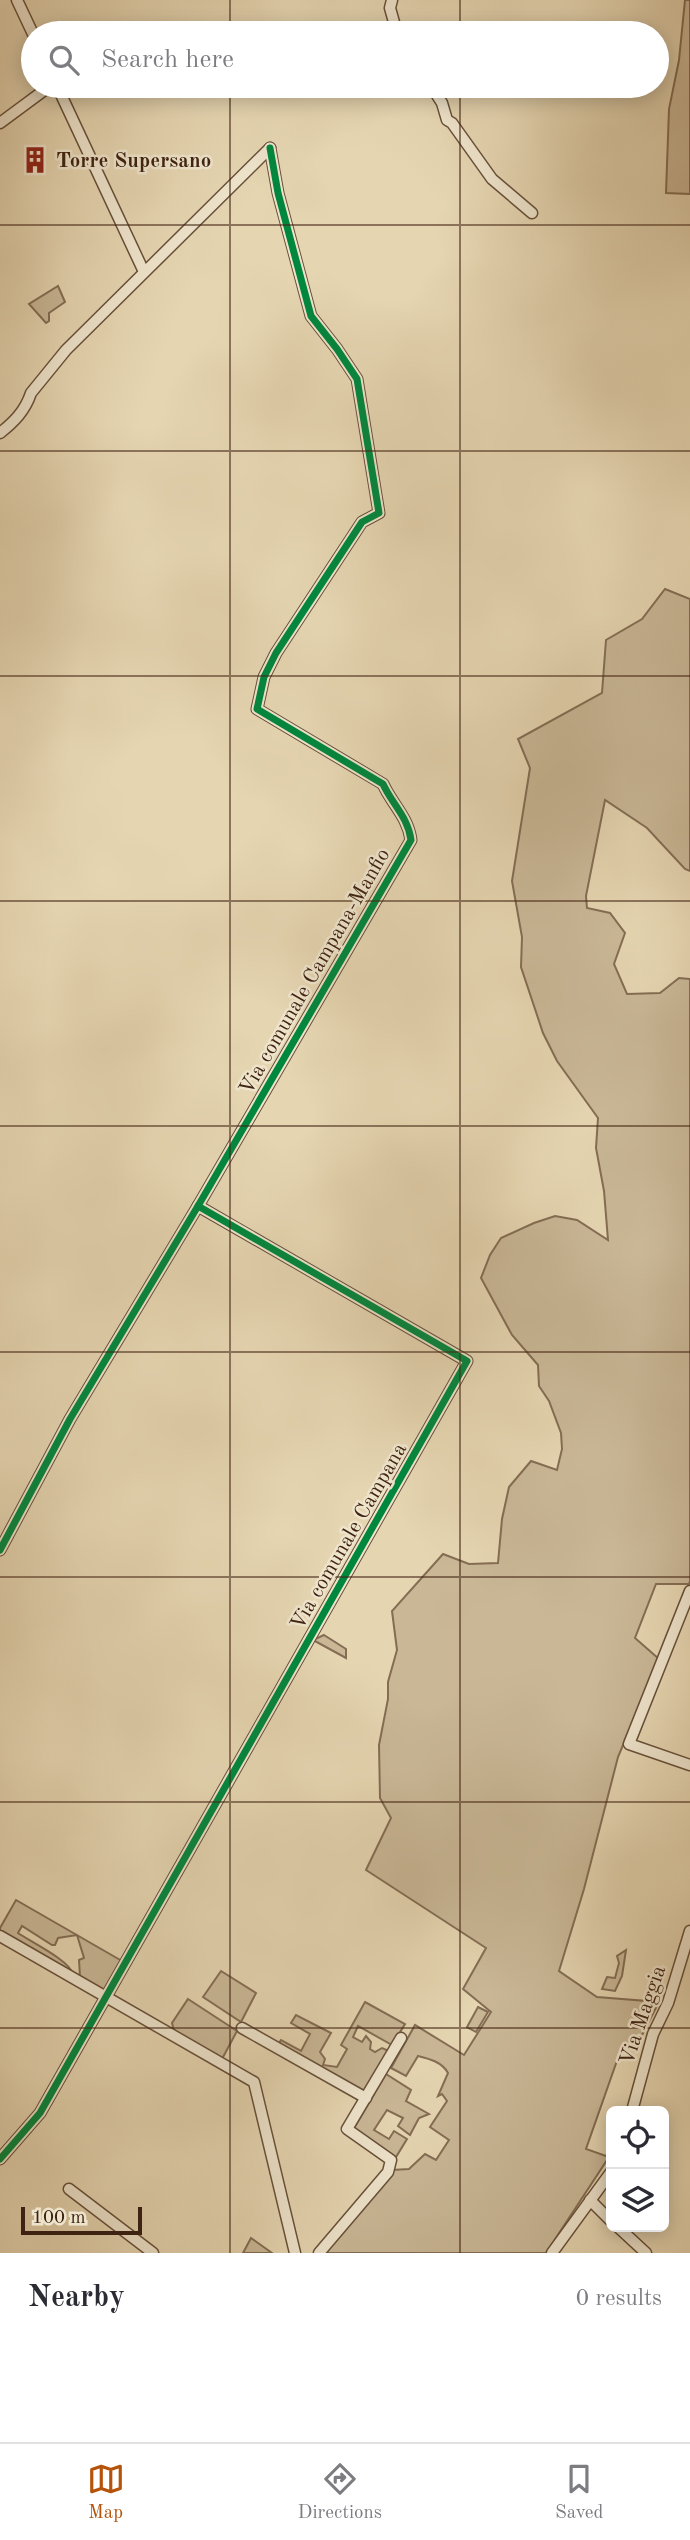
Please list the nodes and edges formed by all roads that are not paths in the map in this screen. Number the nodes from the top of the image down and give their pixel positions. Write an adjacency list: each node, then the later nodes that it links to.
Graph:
1 (17, 0): 3 (street)
2 (392, 0): 4 (street)
3 (27, 21)
4 (394, 21)
5 (34, 98): 8 (street)
6 (63, 98): 10 (street)
7 (438, 98): 9 (street)
8 (0, 123)
9 (532, 213)
10 (144, 272): 11 (street); 12 (street, Via comunale Campana-Manfio)
11 (0, 433)
12 (198, 1206): 13 (street, Via comunale Campana-Manfio); 18 (street, Via comunale Campana)
13 (0, 1550)
14 (690, 1591): 15 (street)
15 (690, 1765)
16 (690, 1931): 22 (street, Via Maggia)
17 (0, 1936): 18 (street)
18 (106, 1998): 23 (street); 30 (street)
19 (242, 2028): 21 (street)
20 (401, 2038): 21 (street)
21 (366, 2098): 31 (street)
22 (633, 2106)
23 (0, 2159)
24 (606, 2179): 26 (street)
25 (69, 2189): 29 (street)
26 (590, 2200): 27 (street); 32 (street)
27 (606, 2216)
28 (623, 2232): 33 (street)
29 (153, 2253)
30 (295, 2253)
31 (319, 2253)
32 (552, 2253)
33 (646, 2253)

